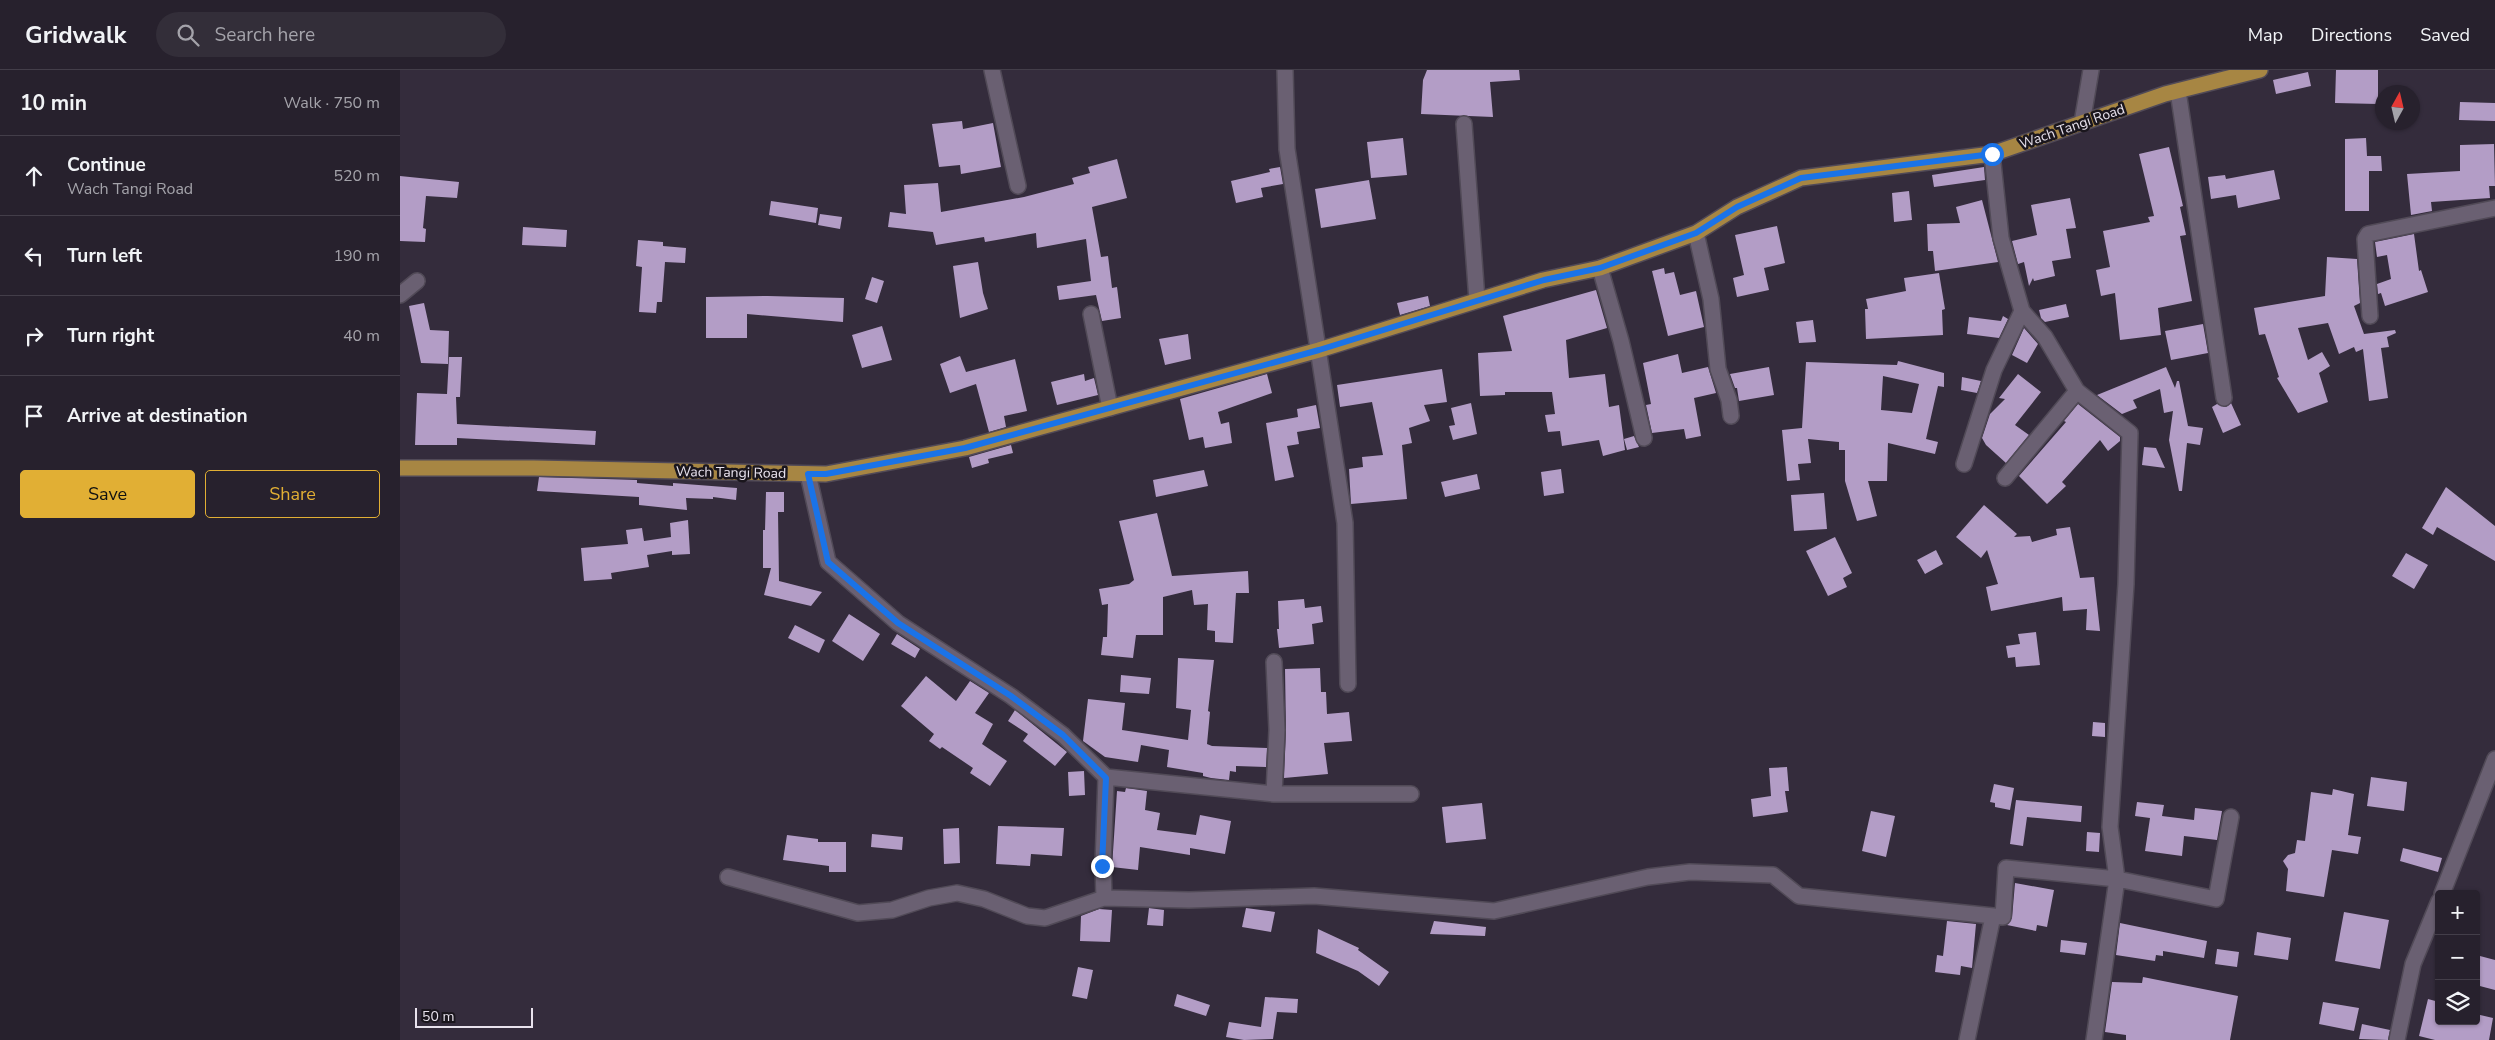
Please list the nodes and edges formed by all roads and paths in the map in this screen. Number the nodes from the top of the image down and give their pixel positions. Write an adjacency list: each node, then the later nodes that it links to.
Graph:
1 (992, 70): 9 (street)
2 (1285, 70): 19 (street)
3 (2091, 70): 6 (street)
4 (2260, 70): 5 (main road, Wach Tangi Road)
5 (2178, 90): 6 (main road, Wach Tangi Road); 21 (street)
6 (2082, 123): 8 (main road, Wach Tangi Road)
7 (1464, 124): 15 (street)
8 (1992, 154): 11 (main road, Wach Tangi Road); 16 (street)
9 (1018, 186)
10 (2495, 208): 18 (street)
11 (1696, 233): 12 (main road, Wach Tangi Road); 23 (street)
12 (1600, 268): 15 (main road, Wach Tangi Road); 24 (street)
13 (417, 281): 14 (street)
14 (400, 294)
15 (1477, 300): 19 (main road, Wach Tangi Road)
16 (2022, 311): 20 (street); 25 (street)
17 (1091, 314): 22 (street)
18 (2370, 316)
19 (1319, 350): 22 (main road, Wach Tangi Road); 30 (street)
20 (2077, 391): 28 (street); 37 (street)
21 (2224, 398)
22 (1110, 408): 27 (main road, Wach Tangi Road)
23 (1731, 416)
24 (1644, 438)
25 (1964, 464)
26 (400, 468): 27 (main road, Wach Tangi Road)
27 (808, 474): 32 (street)
28 (2005, 478)
29 (1274, 662): 33 (street)
30 (1348, 684)
31 (2495, 759): 38 (street)
32 (1106, 778): 33 (street); 39 (street)
33 (1274, 794): 34 (street)
34 (1411, 794)
35 (2231, 818): 37 (street)
36 (728, 877): 39 (street)
37 (2118, 879): 41 (street); 43 (street)
38 (2444, 890)
39 (1104, 898): 41 (street)
40 (2435, 911): 44 (street)
41 (1993, 916): 42 (street)
42 (1967, 1040)
43 (2094, 1040)
44 (2398, 1040)

